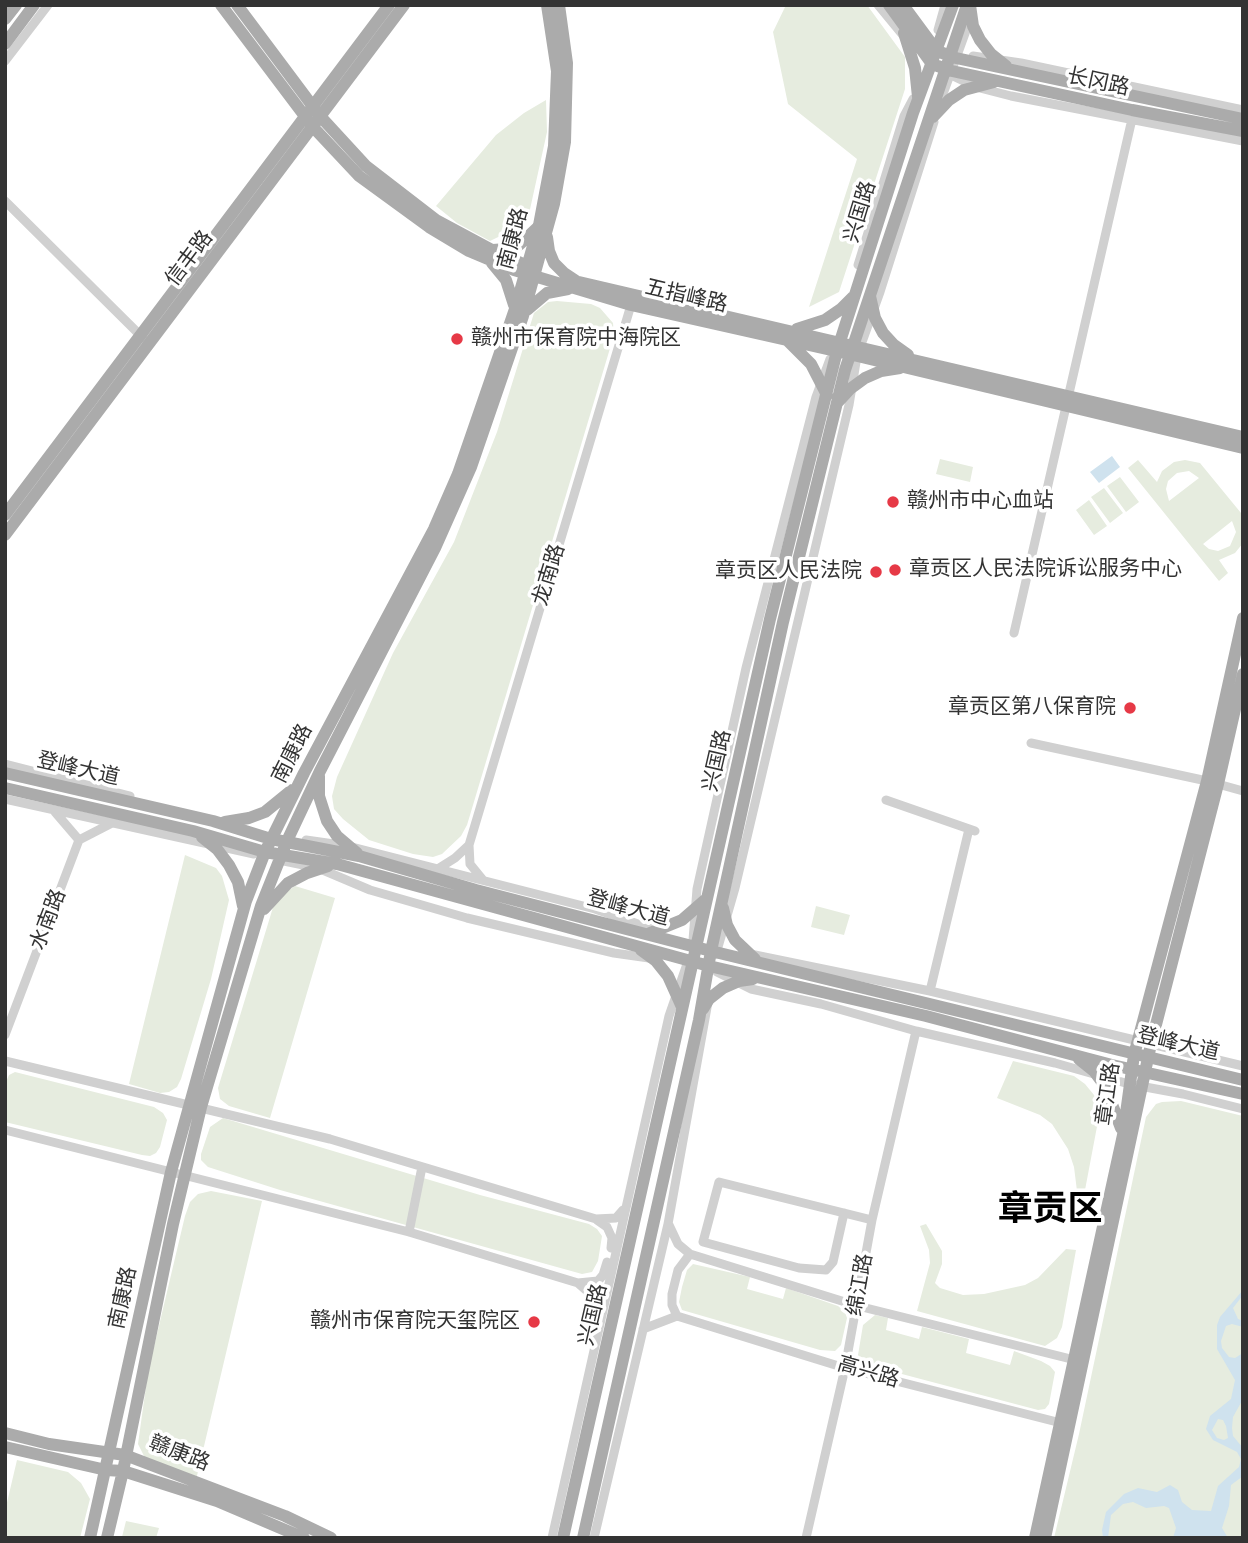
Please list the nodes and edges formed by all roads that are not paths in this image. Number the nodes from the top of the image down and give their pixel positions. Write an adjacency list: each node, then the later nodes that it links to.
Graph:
1 (16, 5): 17 (main road)
2 (34, 5): 19 (main road)
3 (48, 5): 22 (street)
4 (221, 5): 34 (main road, 五指峰路)
5 (237, 5): 28 (main road, 五指峰路)
6 (389, 5): 28 (main road, 信丰路)
7 (404, 5): 28 (main road, 信丰路)
8 (547, 5): 39 (main road, 南康路)
9 (559, 5): 39 (main road, 南康路)
10 (878, 5): 18 (street)
11 (888, 5): 18 (main road); 20 (main road)
12 (903, 5): 20 (main road)
13 (909, 5): 20 (street)
14 (945, 5): 20 (street)
15 (953, 5): 20 (main road, 兴国路)
16 (971, 8): 21 (main road); 23 (main road, 兴国路)
17 (5, 19)
18 (906, 40): 20 (street); 27 (main road)
19 (5, 44)
20 (933, 56): 23 (main road); 27 (street); 30 (main road, 兴国路)
21 (996, 59): 23 (street); 24 (main road); 29 (street)
22 (5, 61)
23 (951, 64): 24 (main road, 长冈路); 25 (main road, 长冈路); 26 (street); 31 (street); 36 (main road, 兴国路)
24 (1013, 70): 33 (main road, 长冈路)
25 (1000, 81): 26 (main road); 35 (main road, 长冈路)
26 (976, 87): 31 (main road); 32 (street)
27 (918, 89): 30 (main road); 44 (street)
28 (317, 110): 34 (main road, 信丰路); 40 (main road, 五指峰路)
29 (1243, 110)
30 (913, 113): 43 (main road, 兴国路)
31 (936, 113): 36 (main road); 46 (street)
32 (1132, 119): 37 (street); 56 (street)
33 (1243, 119)
34 (309, 122): 40 (main road, 五指峰路); 48 (main road, 信丰路); 50 (main road, 信丰路)
35 (1243, 131)
36 (923, 132): 43 (main road, 兴国路)
37 (1243, 141)
38 (5, 201): 48 (street)
39 (543, 229): 40 (main road); 41 (main road, 南康路); 42 (main road)
40 (489, 254): 41 (main road, 五指峰路); 47 (main road)
41 (530, 272): 42 (main road, 五指峰路); 47 (main road, 南康路)
42 (575, 285): 45 (main road, 五指峰路); 47 (main road); 49 (main road, 五指峰路)
43 (865, 291): 44 (main road); 46 (main road); 51 (main road, 兴国路)
44 (846, 304): 49 (main road); 51 (street)
45 (631, 305): 49 (main road, 五指峰路); 82 (street, 龙南路)
46 (873, 311): 51 (street); 52 (main road)
47 (519, 312): 66 (main road, 南康路); 68 (main road, 南康路)
48 (140, 335): 50 (street); 59 (main road, 信丰路)
49 (788, 335): 51 (main road, 五指峰路); 53 (main road)
50 (151, 344): 60 (main road, 信丰路)
51 (845, 348): 52 (main road, 五指峰路); 53 (street); 54 (street); 55 (main road, 兴国路)
52 (910, 363): 54 (main road); 56 (main road, 五指峰路)
53 (822, 382): 55 (main road); 94 (street)
54 (852, 388): 55 (main road); 96 (street)
55 (833, 399): 92 (main road, 兴国路); 93 (main road, 兴国路)
56 (1066, 401): 57 (main road, 五指峰路); 58 (main road, 五指峰路); 62 (street)
57 (1243, 437)
58 (1243, 448)
59 (5, 515)
60 (5, 535)
61 (1243, 618): 69 (main road, 章江路)
62 (1014, 633)
63 (1243, 674): 69 (main road, 章江路)
64 (1031, 743): 69 (street)
65 (5, 764): 76 (street)
66 (320, 771): 81 (main road, 南康路); 84 (main road)
67 (5, 773): 75 (main road, 登峰大道)
68 (304, 773): 76 (main road); 79 (main road, 南康路)
69 (1213, 782): 71 (street); 116 (main road, 章江路)
70 (5, 788): 78 (main road, 登峰大道)
71 (1243, 790)
72 (5, 799): 74 (street)
73 (886, 800): 109 (street)
74 (53, 811): 77 (street); 80 (street)
75 (213, 821): 76 (main road); 79 (main road, 登峰大道)
76 (234, 821): 79 (street)
77 (113, 823): 80 (street); 83 (street)
78 (193, 831): 83 (main road); 85 (main road, 登峰大道)
79 (272, 837): 81 (main road, 登峰大道); 85 (main road, 南康路)
80 (79, 840): 115 (street, 水南路)
81 (288, 840): 84 (street); 86 (main road, 登峰大道); 87 (main road, 南康路)
82 (469, 845): 90 (street); 91 (street)
83 (213, 846): 85 (street); 95 (main road)
84 (348, 846): 86 (main road); 90 (street)
85 (264, 854): 87 (main road, 登峰大道); 95 (main road, 南康路)
86 (359, 856): 98 (main road, 登峰大道)
87 (280, 858): 88 (main road, 登峰大道); 89 (street); 97 (main road, 南康路)
88 (337, 864): 89 (main road); 99 (main road, 登峰大道)
89 (318, 868): 97 (main road); 103 (street)
90 (436, 870): 91 (street)
91 (484, 881): 98 (street)
92 (708, 897): 94 (main road); 100 (main road, 兴国路)
93 (723, 901): 96 (main road); 101 (main road, 兴国路)
94 (695, 910): 98 (main road); 100 (street)
95 (243, 911): 126 (main road, 南康路)
96 (726, 920): 101 (street); 102 (main road)
97 (255, 925): 126 (main road, 南康路)
98 (653, 932): 100 (main road, 登峰大道)
99 (631, 944): 103 (main road); 104 (main road, 登峰大道)
100 (694, 945): 101 (main road, 登峰大道); 104 (main road, 兴国路)
101 (714, 950): 102 (street); 105 (main road, 登峰大道); 106 (main road, 兴国路)
102 (747, 953): 105 (main road); 109 (street)
103 (652, 958): 104 (street); 110 (main road)
104 (690, 962): 106 (main road, 登峰大道); 110 (street); 112 (main road, 兴国路)
105 (764, 964): 119 (main road, 登峰大道)
106 (711, 968): 107 (main road, 登峰大道); 108 (street); 111 (street); 113 (main road, 兴国路)
107 (765, 979): 108 (main road); 117 (main road, 登峰大道)
108 (737, 981): 111 (main road); 114 (street)
109 (930, 991): 116 (street)
110 (677, 993): 112 (main road); 133 (street)
111 (708, 1000): 113 (main road); 137 (street)
112 (682, 1007): 161 (main road, 兴国路)
113 (699, 1020): 162 (main road, 兴国路)
114 (916, 1031): 122 (street); 136 (street, 绵江路)
115 (5, 1035)
116 (1144, 1042): 119 (main road, 章江路); 120 (main road, 章江路); 121 (street)
117 (1072, 1055): 119 (main road, 登峰大道); 122 (main road)
118 (5, 1061): 126 (street)
119 (1133, 1062): 120 (main road, 登峰大道); 124 (main road, 章江路)
120 (1147, 1065): 123 (main road, 登峰大道); 124 (main road, 章江路); 125 (main road, 登峰大道)
121 (1243, 1066)
122 (1097, 1074): 124 (street); 129 (main road)
123 (1243, 1080)
124 (1135, 1085): 127 (street); 129 (main road, 章江路); 166 (main road, 章江路)
125 (1243, 1094)
126 (194, 1106): 130 (street); 131 (main road, 南康路); 132 (main road, 南康路)
127 (1243, 1109)
128 (5, 1130): 131 (street)
129 (1123, 1135): 147 (main road, 章江路)
130 (422, 1167): 135 (street); 138 (street)
131 (170, 1171): 132 (street); 152 (main road, 南康路)
132 (185, 1175): 138 (street); 153 (main road, 南康路)
133 (625, 1208): 135 (street); 143 (street)
134 (844, 1213): 136 (street); 140 (street); 140 (street)
135 (596, 1219): 141 (street)
136 (872, 1220): 144 (street, 绵江路)
137 (668, 1224): 139 (street); 146 (street)
138 (409, 1232): 141 (street)
139 (690, 1254): 142 (street); 145 (street)
140 (799, 1268): 142 (street)
141 (578, 1283): 143 (street)
142 (795, 1285): 144 (street)
143 (603, 1305): 160 (street)
144 (858, 1306): 147 (street); 148 (street, 绵江路)
145 (677, 1317): 146 (street); 148 (street, 高兴路)
146 (643, 1329): 163 (street)
147 (1074, 1360): 149 (main road, 章江路)
148 (845, 1368): 149 (street, 高兴路); 164 (street, 绵江路)
149 (1061, 1423): 165 (main road, 章江路)
150 (5, 1433): 152 (main road, 赣康路)
151 (5, 1447): 154 (main road, 赣康路)
152 (110, 1454): 153 (main road, 赣康路); 154 (main road, 南康路)
153 (125, 1455): 155 (main road, 南康路); 159 (main road, 赣康路)
154 (106, 1469): 155 (main road, 赣康路); 156 (main road, 南康路)
155 (123, 1471): 157 (main road, 南康路); 158 (main road, 赣康路)
156 (90, 1538)
157 (107, 1538)
158 (304, 1538)
159 (331, 1538)
160 (552, 1538)
161 (563, 1538)
162 (583, 1538)
163 (594, 1538)
164 (806, 1538)
165 (1035, 1538)
166 (1045, 1538)

